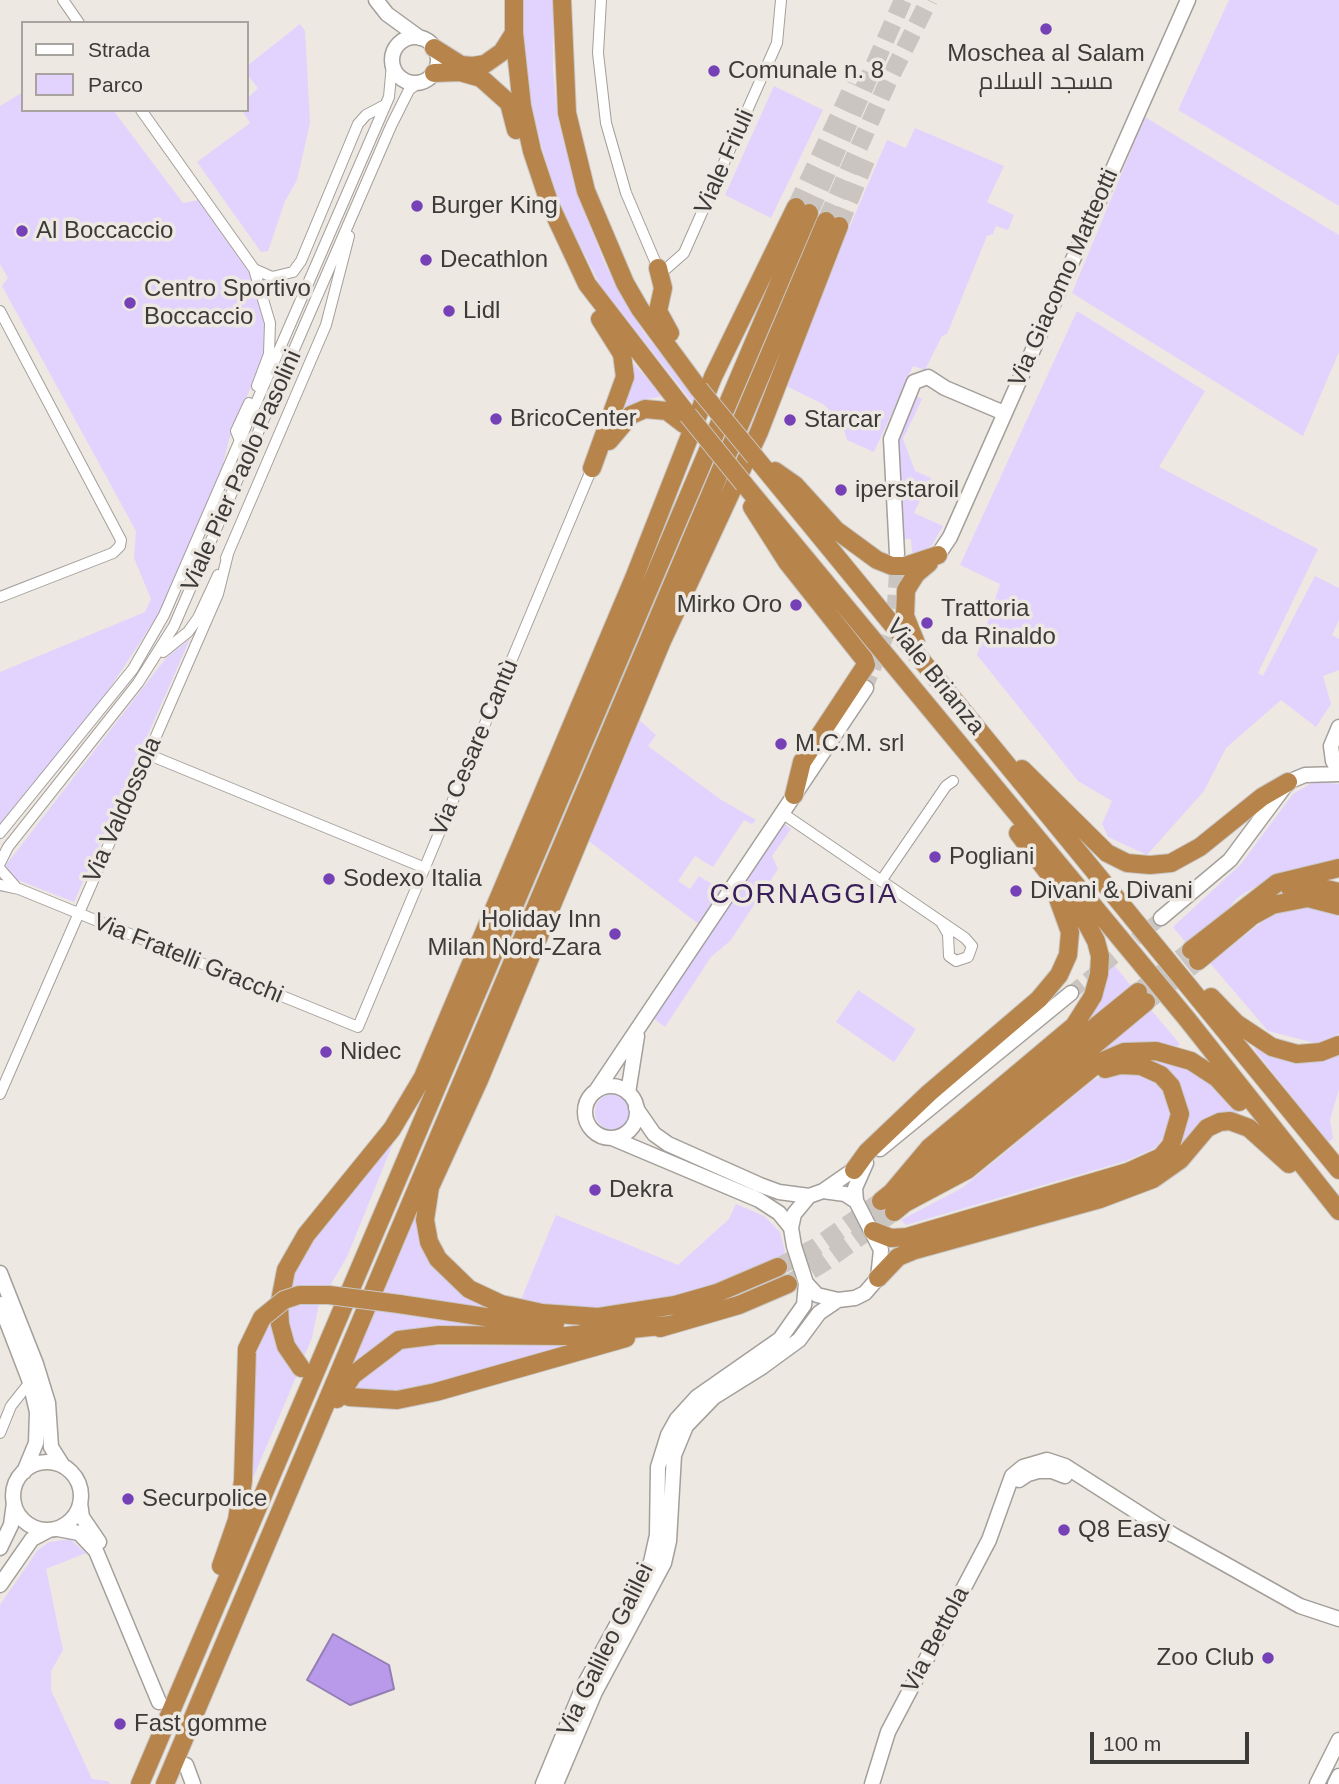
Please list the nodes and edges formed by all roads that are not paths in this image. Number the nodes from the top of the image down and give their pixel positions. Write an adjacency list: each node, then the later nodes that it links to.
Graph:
1 (63, 0): 9 (street)
2 (376, 0): 8 (main road)
3 (514, 0): 10 (highway)
4 (562, 0): 23 (highway, Viale Brianza)
5 (601, 0): 19 (street)
6 (781, 0): 19 (street, Viale Friuli)
7 (1188, 0): 24 (main road, Via Giacomo Matteotti)
8 (387, 14): 11 (main road); 12 (main road)
9 (78, 21)
10 (514, 33): 11 (highway); 17 (highway)
11 (427, 43): 12 (main road); 13 (main road)
12 (393, 57): 14 (main road); 15 (street, Viale Pier Paolo Pasolini)
13 (434, 73): 14 (main road); 17 (highway)
14 (418, 83): 18 (street, Viale Pier Paolo Pasolini)
15 (385, 104): 20 (street); 26 (street, Viale Pier Paolo Pasolini)
16 (142, 112): 20 (street, Viale Pier Paolo Pasolini)
17 (532, 151): 21 (highway, Viale Brianza)
18 (358, 204): 30 (street, Viale Pier Paolo Pasolini); 35 (street, Viale Pier Paolo Pasolini)
19 (658, 268): 23 (highway)
20 (254, 269): 26 (street, Viale Pier Paolo Pasolini)
21 (587, 284): 25 (highway, Viale Brianza); 28 (highway)
22 (0, 311): 33 (street)
23 (699, 389): 27 (highway, Viale Brianza, bridge)
24 (1004, 414): 31 (main road); 32 (main road, Via Giacomo Matteotti)
25 (686, 419): 28 (highway); 29 (highway, Viale Brianza, bridge)
26 (240, 441): 49 (street, Viale Pier Paolo Pasolini)
27 (755, 457): 32 (highway); 36 (highway, Viale Brianza)
28 (592, 468): 52 (street, Via Cesare Cantù)
29 (743, 487): 42 (highway, Viale Brianza); 47 (highway)
30 (228, 554): 34 (street, Viale Pier Paolo Pasolini); 35 (street, Viale Pier Paolo Pasolini)
31 (897, 554)
32 (938, 555): 36 (highway)
33 (0, 597)
34 (197, 642): 41 (street, Via Valdossola)
35 (155, 659): 51 (street, Viale Pier Paolo Pasolini)
36 (922, 659): 40 (highway, Viale Brianza)
37 (866, 688): 47 (main road)
38 (1339, 727): 39 (main road)
39 (1331, 746): 43 (main road); 44 (main road)
40 (996, 751): 46 (highway); 63 (highway, Viale Brianza)
41 (148, 754): 52 (street); 60 (street, Via Valdossola)
42 (979, 768): 50 (highway); 82 (highway, Viale Brianza)
43 (1339, 773): 44 (main road)
44 (1306, 775): 46 (main road)
45 (953, 781): 54 (street)
46 (1288, 782): 61 (main road)
47 (794, 796): 48 (main road)
48 (782, 814): 54 (street); 67 (main road)
49 (0, 833)
50 (1031, 851): 77 (highway); 81 (highway)
51 (0, 865): 56 (street, Via Fratelli Gracchi)
52 (425, 868): 66 (street, Via Cesare Cantù)
53 (1339, 868): 58 (highway)
54 (881, 881): 62 (street)
55 (0, 885): 56 (street, Via Fratelli Gracchi)
56 (19, 889): 60 (street, Via Fratelli Gracchi)
57 (1339, 892): 58 (highway)
58 (1266, 894): 59 (highway)
59 (1339, 906)
60 (76, 915): 66 (street, Via Fratelli Gracchi); 72 (street, Via Valdossola)
61 (1161, 918)
62 (941, 922)
63 (1161, 952): 68 (highway); 78 (highway, Viale Brianza)
64 (1072, 993): 75 (main road)
65 (1142, 997): 81 (highway)
66 (358, 1027)
67 (638, 1028): 70 (main road); 71 (main road)
68 (1339, 1045)
69 (1074, 1083): 76 (highway); 81 (highway); 84 (highway)
70 (596, 1091): 71 (main road); 74 (main road)
71 (628, 1093): 73 (main road)
72 (0, 1094)
73 (636, 1108): 74 (main road); 79 (main road)
74 (612, 1138): 83 (main road)
75 (869, 1159): 77 (main road); 80 (main road)
76 (1289, 1164): 82 (highway); 87 (highway)
77 (854, 1170): 79 (main road)
78 (1339, 1170)
79 (816, 1193): 80 (main road); 83 (main road)
80 (856, 1201): 84 (main road)
81 (893, 1202)
82 (1336, 1208)
83 (791, 1228): 88 (main road)
84 (873, 1231): 87 (main road)
85 (779, 1267): 91 (highway)
86 (0, 1273): 97 (main road)
87 (878, 1278): 89 (main road)
88 (797, 1283): 89 (main road); 92 (highway); 113 (main road, Via Galileo Galilei)
89 (838, 1300): 114 (main road, Via Galileo Galilei)
90 (0, 1304): 94 (main road)
91 (598, 1317): 105 (highway, bridge); 106 (highway)
92 (669, 1325): 95 (highway); 106 (highway)
93 (301, 1367): 105 (highway)
94 (30, 1382): 96 (street); 98 (main road)
95 (349, 1397)
96 (0, 1433)
97 (67, 1469): 98 (main road); 100 (main road)
98 (23, 1472): 99 (main road)
99 (13, 1502): 101 (main road); 102 (main road)
100 (80, 1503): 101 (main road); 101 (main road)
101 (53, 1529): 103 (main road)
102 (0, 1548)
103 (0, 1585)
104 (1339, 1619): 115 (main road, Via Bettola)
105 (205, 1632): 110 (highway)
106 (216, 1662): 111 (highway)
107 (1339, 1740): 116 (main road)
108 (186, 1765): 112 (main road)
109 (1339, 1776): 117 (main road)
110 (141, 1784)
111 (165, 1784)
112 (193, 1784)
113 (543, 1784)
114 (556, 1784)
115 (872, 1784)
116 (1317, 1784)
117 (1335, 1784)

